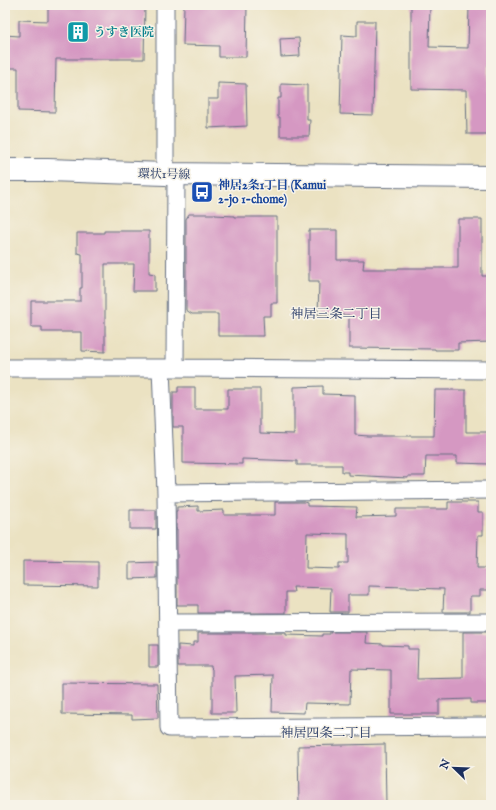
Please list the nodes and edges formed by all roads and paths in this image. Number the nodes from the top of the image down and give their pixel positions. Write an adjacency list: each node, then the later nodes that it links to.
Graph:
1 (165, 5): 3 (street)
2 (5, 170): 3 (main road, 環状1号線)
3 (170, 174): 4 (main road, 環状1号線); 6 (street)
4 (491, 177)
5 (5, 368): 6 (street)
6 (168, 368): 7 (street); 9 (street)
7 (491, 370)
8 (491, 490): 9 (street)
9 (166, 493): 11 (street)
10 (491, 622): 11 (street)
11 (168, 623): 12 (street)
12 (491, 726)

